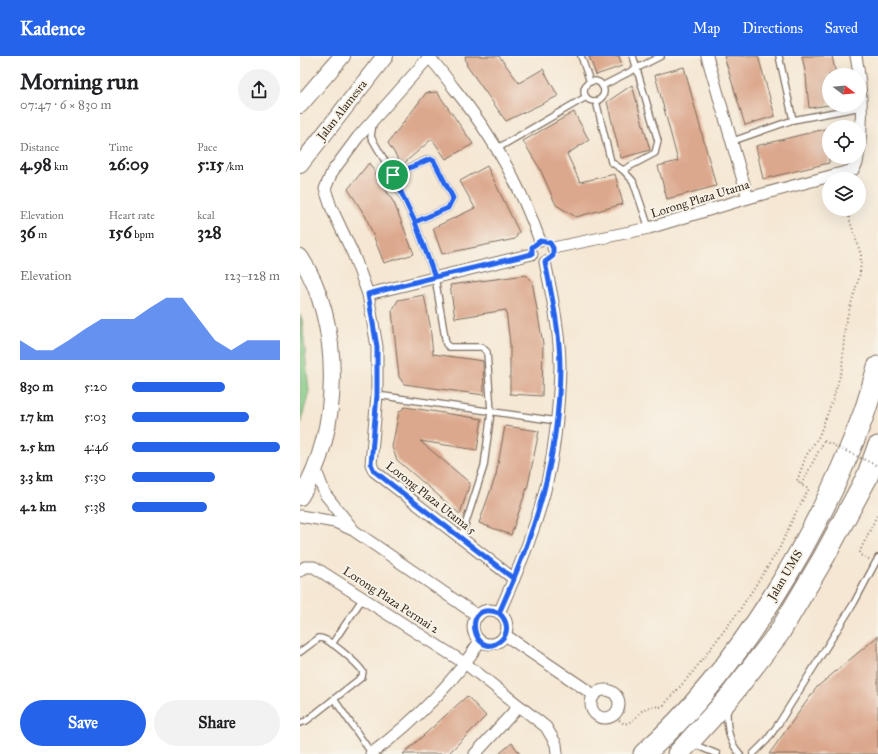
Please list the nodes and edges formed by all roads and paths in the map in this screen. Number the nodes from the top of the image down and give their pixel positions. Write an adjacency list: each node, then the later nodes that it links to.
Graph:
1 (342, 56): 16 (street)
2 (385, 56): 23 (street, Jalan Alamesra)
3 (429, 56): 18 (street, Lorong Plaza Utama 5); 21 (street)
4 (581, 56): 12 (lane)
5 (633, 56): 10 (lane)
6 (661, 56): 10 (lane)
7 (707, 56): 20 (street)
8 (779, 56): 19 (lane)
9 (856, 56): 11 (street)
10 (637, 68): 13 (lane); 24 (lane)
11 (858, 68)
12 (590, 82): 13 (lane); 14 (lane)
13 (602, 86): 15 (lane)
14 (586, 97): 15 (lane); 21 (lane)
15 (596, 101): 24 (lane)
16 (300, 105)
17 (835, 112): 19 (lane)
18 (374, 119): 25 (lane); 36 (street, Lorong Plaza Utama 5)
19 (793, 120): 20 (lane)
20 (733, 142): 26 (street)
21 (498, 148): 30 (street)
22 (857, 164): 26 (street, Lorong Plaza Utama)
23 (300, 165)
24 (624, 170): 29 (lane)
25 (393, 175): 28 (lane); 28 (lane)
26 (748, 198): 29 (street, Lorong Plaza Utama)
27 (849, 216): 44 (path)
28 (415, 222): 35 (lane)
29 (649, 228): 31 (street, Lorong Plaza Utama)
30 (540, 241): 31 (street); 32 (street)
31 (553, 248): 34 (street)
32 (532, 254): 34 (street); 35 (street)
33 (300, 257): 43 (street)
34 (545, 262): 40 (street)
35 (435, 277): 36 (street); 39 (lane)
36 (368, 294): 38 (street, Lorong Plaza Utama 5)
37 (878, 367): 72 (highway, Jalan UMS)
38 (377, 395): 39 (lane); 49 (street, Lorong Plaza Utama 5)
39 (491, 412): 40 (lane); 49 (lane)
40 (557, 421): 52 (street)
41 (878, 447): 59 (highway, Jalan UMS)
42 (878, 466): 44 (path, bridge)
43 (315, 468): 45 (street); 48 (street)
44 (801, 485): 66 (path)
45 (300, 497)
46 (878, 513): 50 (path)
47 (300, 516): 48 (street)
48 (353, 530): 55 (street)
49 (461, 538): 52 (street, Lorong Plaza Utama 5)
50 (877, 560): 75 (lane)
51 (300, 571): 53 (street, Lorong Plaza Permai 2)
52 (514, 579): 54 (street)
53 (364, 598): 58 (lane); 61 (street, Lorong Plaza Permai 2)
54 (499, 613): 55 (street); 56 (street)
55 (478, 616): 57 (street)
56 (505, 635): 57 (street); 62 (street)
57 (480, 641): 61 (street)
58 (332, 644): 60 (lane); 63 (lane)
59 (768, 647): 65 (highway); 73 (highway, Jalan UMS)
60 (300, 652)
61 (466, 664): 64 (street, Lorong Plaza Permai 2); 69 (street)
62 (594, 695): 66 (street); 66 (street)
63 (334, 699): 67 (lane); 69 (lane)
64 (519, 706): 70 (street); 71 (street, Lorong Plaza Permai 2)
65 (727, 713): 68 (highway); 74 (lane)
66 (613, 715)
67 (300, 723)
68 (703, 752)
69 (372, 754)
70 (474, 754)
71 (557, 754)
72 (644, 754)
73 (678, 754)
74 (740, 754)
75 (753, 754)

